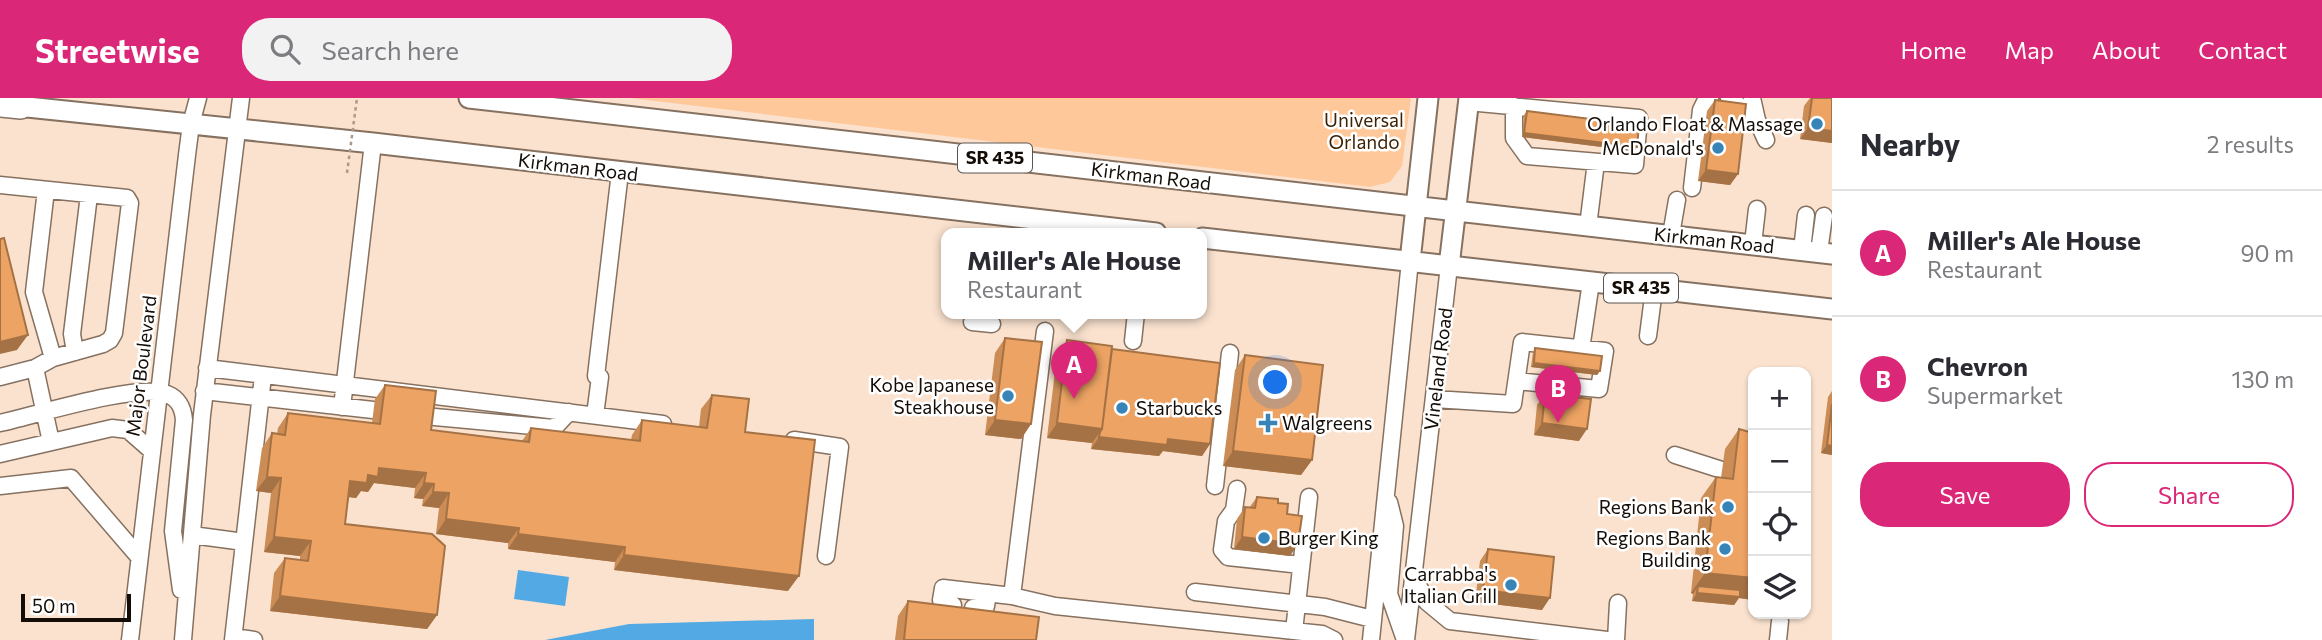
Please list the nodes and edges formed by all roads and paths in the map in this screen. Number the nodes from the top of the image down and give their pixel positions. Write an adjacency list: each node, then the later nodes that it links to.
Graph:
1 (198, 98): 13 (street, Major Boulevard)
2 (241, 98): 14 (street)
3 (357, 98): 19 (path, bridge)
4 (469, 98): 25 (main road, Kirkman Road / SR 435)
5 (1428, 98): 25 (main road, Vineland Road)
6 (1710, 98): 21 (street)
7 (1729, 98): 12 (street)
8 (1752, 98): 12 (street)
9 (1468, 100): 11 (street); 27 (main road, Vineland Road)
10 (7, 105): 13 (main road, Kirkman Road)
11 (1514, 106): 17 (street); 17 (street)
12 (1758, 120): 15 (street)
13 (191, 124): 14 (main road, Kirkman Road); 58 (street, Major Boulevard)
14 (237, 129): 16 (main road, Kirkman Road); 52 (street)
15 (1766, 140)
16 (373, 144): 18 (main road, Kirkman Road); 56 (street)
17 (1596, 162): 30 (street)
18 (620, 172): 31 (main road, Kirkman Road); 65 (street)
19 (347, 173)
20 (0, 185): 22 (street)
21 (1692, 188)
22 (46, 190): 23 (street); 50 (street)
23 (89, 195): 48 (street); 48 (street)
24 (1677, 200): 32 (street)
25 (1415, 206): 27 (main road, Kirkman Road / SR 435); 36 (main road, Vineland Road)
26 (1757, 209): 34 (street)
27 (1456, 211): 30 (main road, Kirkman Road / SR 435); 37 (main road, Vineland Road)
28 (1806, 215): 35 (street)
29 (1824, 216): 35 (street)
30 (1588, 226): 32 (main road, Kirkman Road / SR 435)
31 (1114, 228)
32 (1671, 235): 34 (main road, Kirkman Road / SR 435)
33 (1207, 239): 36 (main road, SR 435)
34 (1752, 244): 35 (main road, Kirkman Road / SR 435)
35 (1818, 252)
36 (1410, 261): 37 (main road, SR 435); 78 (street, Vineland Road)
37 (1450, 266): 38 (main road, SR 435); 60 (street, Vineland Road)
38 (1591, 282): 39 (main road, SR 435); 47 (street)
39 (1654, 289): 40 (main road, SR 435); 45 (street)
40 (1832, 309)
41 (1135, 319): 46 (street)
42 (972, 322): 43 (street)
43 (992, 324)
44 (1045, 331): 88 (street)
45 (1648, 336)
46 (1133, 341)
47 (1581, 348): 55 (street); 55 (street)
48 (75, 352): 50 (street)
49 (1230, 353): 76 (street)
50 (53, 358): 51 (street)
51 (35, 368): 54 (street); 63 (street)
52 (207, 369): 53 (street); 57 (street)
53 (263, 376): 56 (street); 59 (street)
54 (0, 377)
55 (1517, 381): 60 (street)
56 (345, 386): 61 (street); 64 (street)
57 (204, 391): 59 (street); 80 (street)
58 (159, 392): 63 (street); 71 (street, Major Boulevard); 93 (street)
59 (260, 398): 61 (street); 81 (street)
60 (1434, 399): 85 (street, Vineland Road)
61 (342, 407): 62 (street)
62 (373, 411)
63 (45, 412): 67 (street); 70 (street)
64 (569, 412): 65 (street); 66 (street)
65 (591, 414): 68 (street)
66 (424, 416)
67 (0, 423)
68 (673, 425)
69 (784, 439): 82 (street)
70 (51, 442): 71 (street); 72 (street)
71 (152, 451): 83 (street, Major Boulevard)
72 (0, 454)
73 (1675, 455): 74 (street)
74 (1722, 470)
75 (0, 485): 83 (street)
76 (1214, 486)
77 (1237, 489): 84 (street)
78 (1386, 489): 94 (street, Vineland Road); 104 (street)
79 (1309, 497): 84 (street)
80 (192, 536): 81 (street); 93 (street)
81 (244, 542): 97 (street)
82 (826, 556)
83 (139, 557): 98 (street, Major Boulevard)
84 (1301, 565): 90 (street)
85 (1413, 576): 104 (street, Vineland Road); 105 (street)
86 (1195, 592): 90 (street)
87 (988, 593): 88 (street); 91 (street); 92 (street)
88 (1012, 596): 96 (street)
89 (1618, 603): 106 (street)
90 (1297, 604): 94 (street); 96 (street)
91 (953, 605)
92 (973, 608)
93 (185, 618): 99 (street)
94 (1372, 619): 102 (street, Vineland Road); 103 (street)
95 (1780, 621): 107 (street)
96 (1294, 631): 101 (street)
97 (234, 639): 100 (street)
98 (130, 640)
99 (183, 640)
100 (254, 640)
101 (1334, 640)
102 (1371, 640)
103 (1381, 640)
104 (1405, 640)
105 (1606, 640)
106 (1616, 640)
107 (1778, 640)

